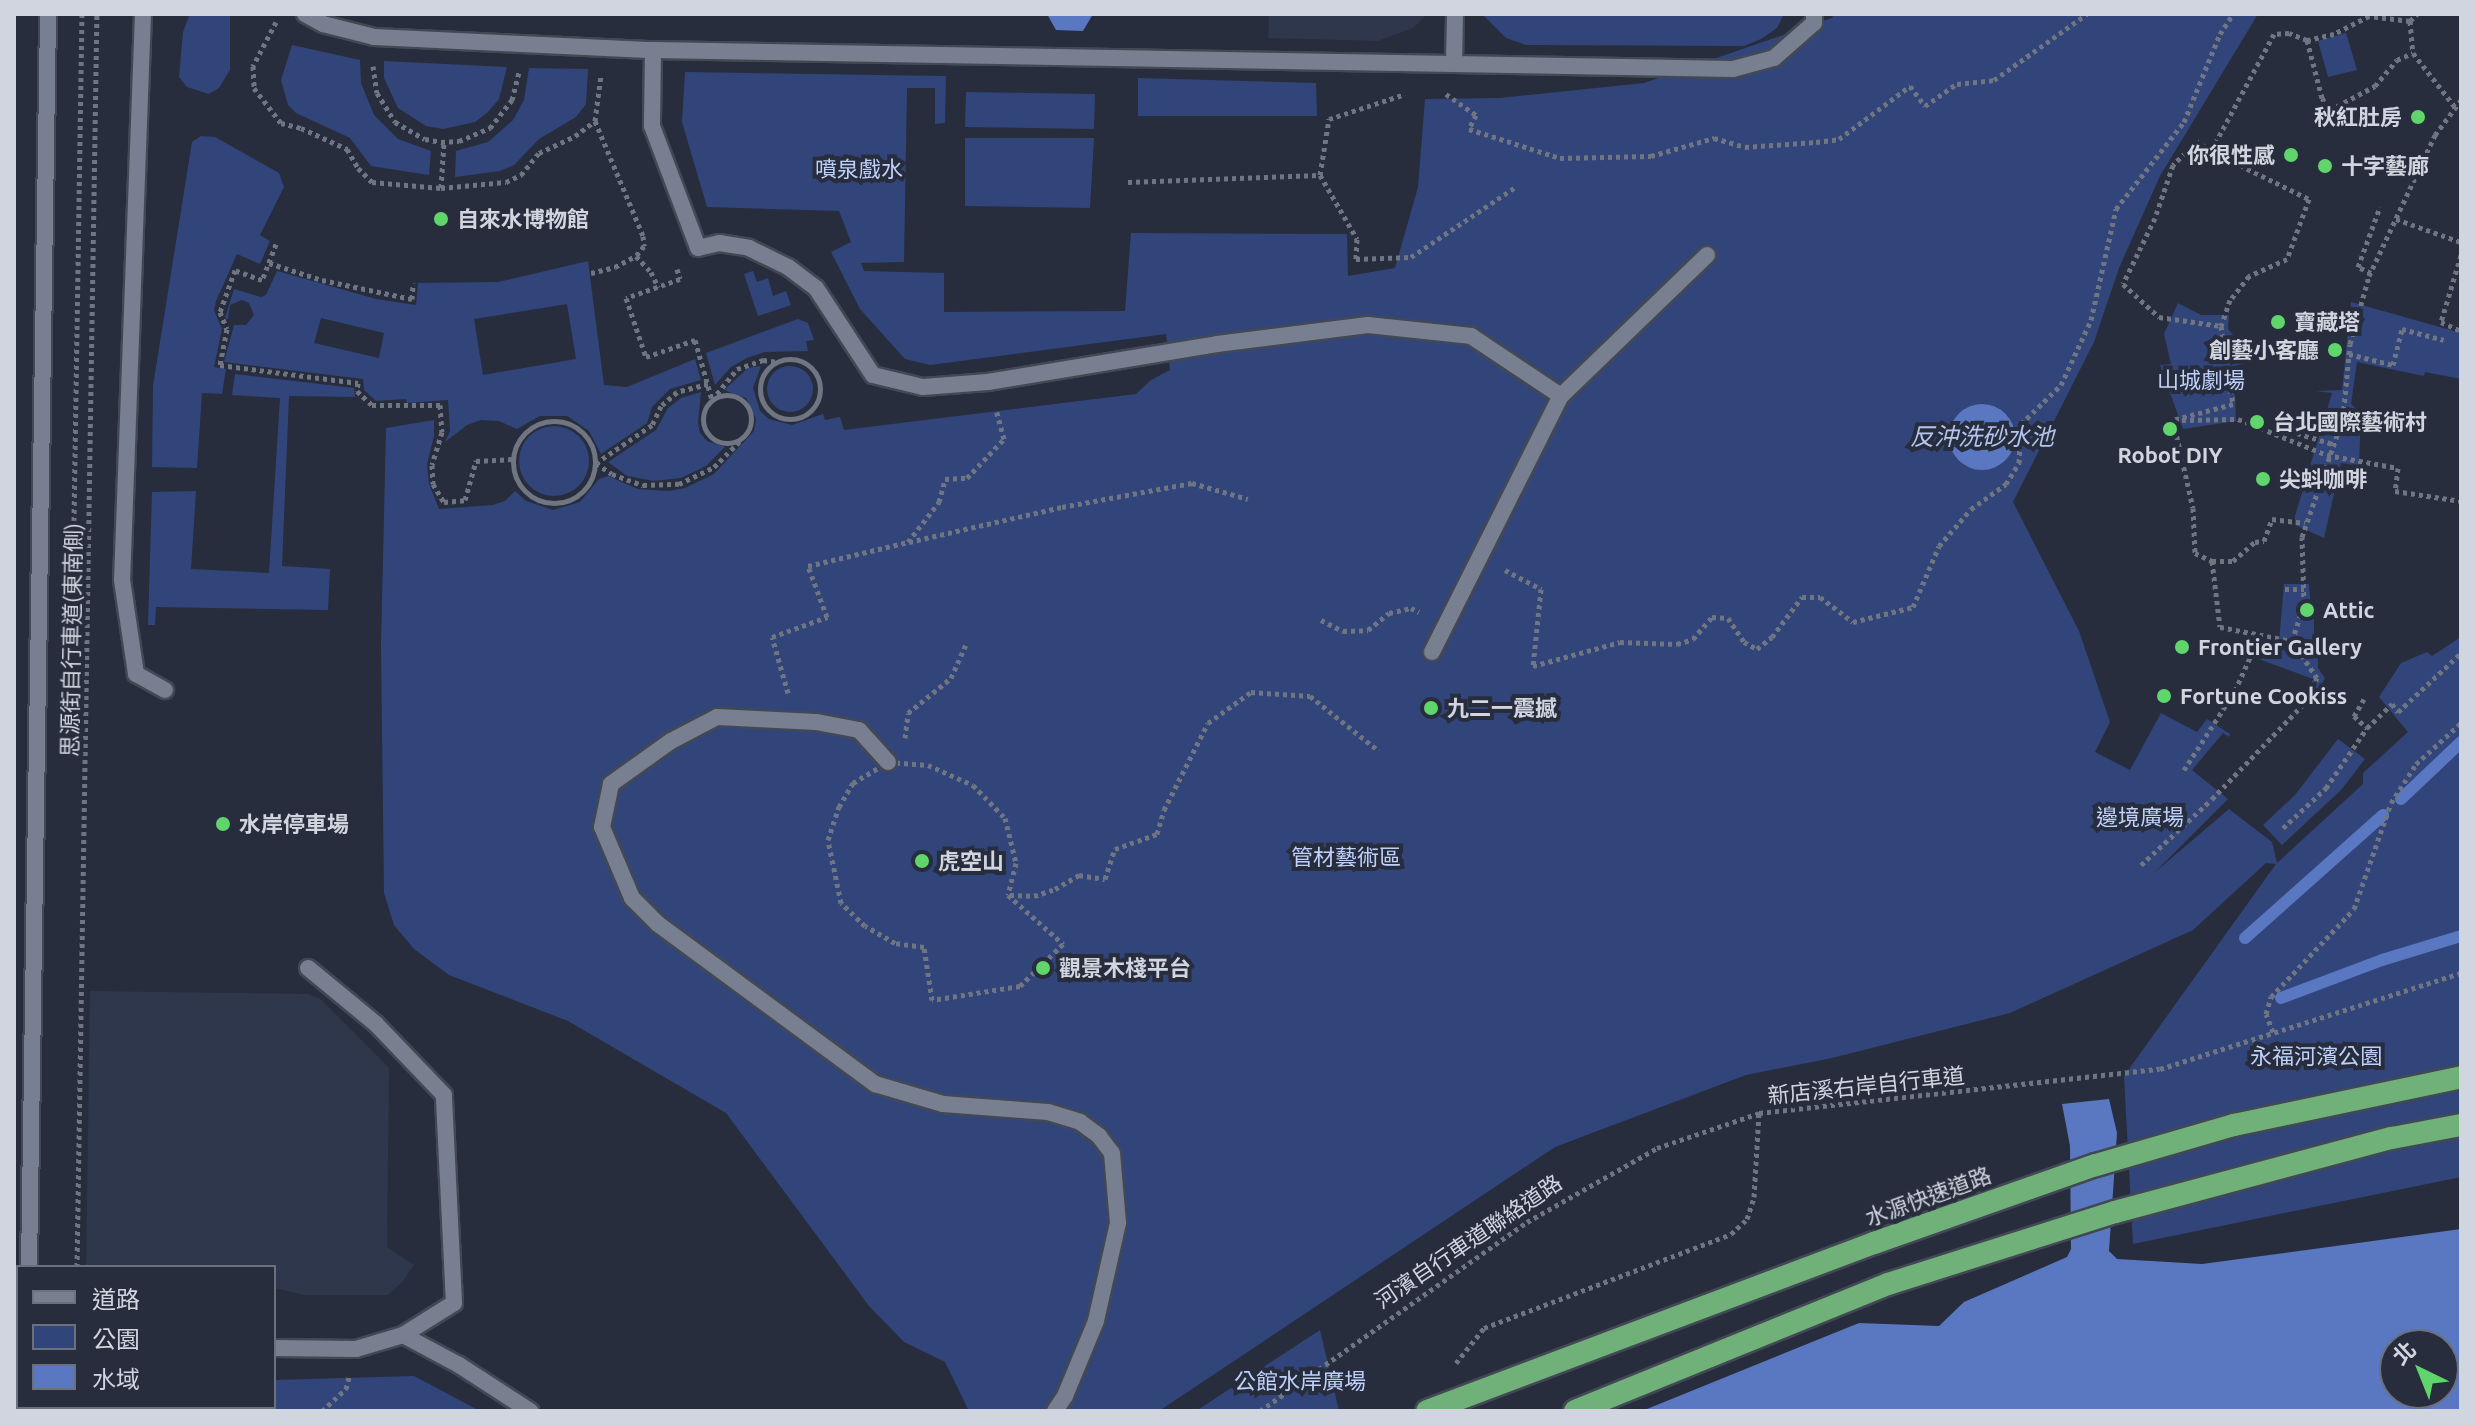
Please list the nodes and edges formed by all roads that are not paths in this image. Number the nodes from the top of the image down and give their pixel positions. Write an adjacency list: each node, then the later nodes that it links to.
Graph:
1 (48, 14): 17 (street)
2 (143, 14): 12 (street)
3 (305, 14): 7 (street)
4 (1455, 14): 8 (street)
5 (1829, 14): 6 (street)
6 (1814, 18): 8 (street)
7 (653, 50): 8 (street); 10 (street)
8 (1454, 62)
9 (1707, 255): 10 (street)
10 (1561, 396): 11 (street)
11 (1432, 652)
12 (165, 690)
13 (895, 762): 21 (street)
14 (308, 968): 18 (street)
15 (2461, 1077): 22 (highway, 水源快速道路)
16 (2461, 1125): 23 (highway)
17 (29, 1265)
18 (403, 1335): 19 (street); 20 (street)
19 (276, 1348)
20 (530, 1411)
21 (1055, 1411)
22 (1427, 1411)
23 (1575, 1411)

